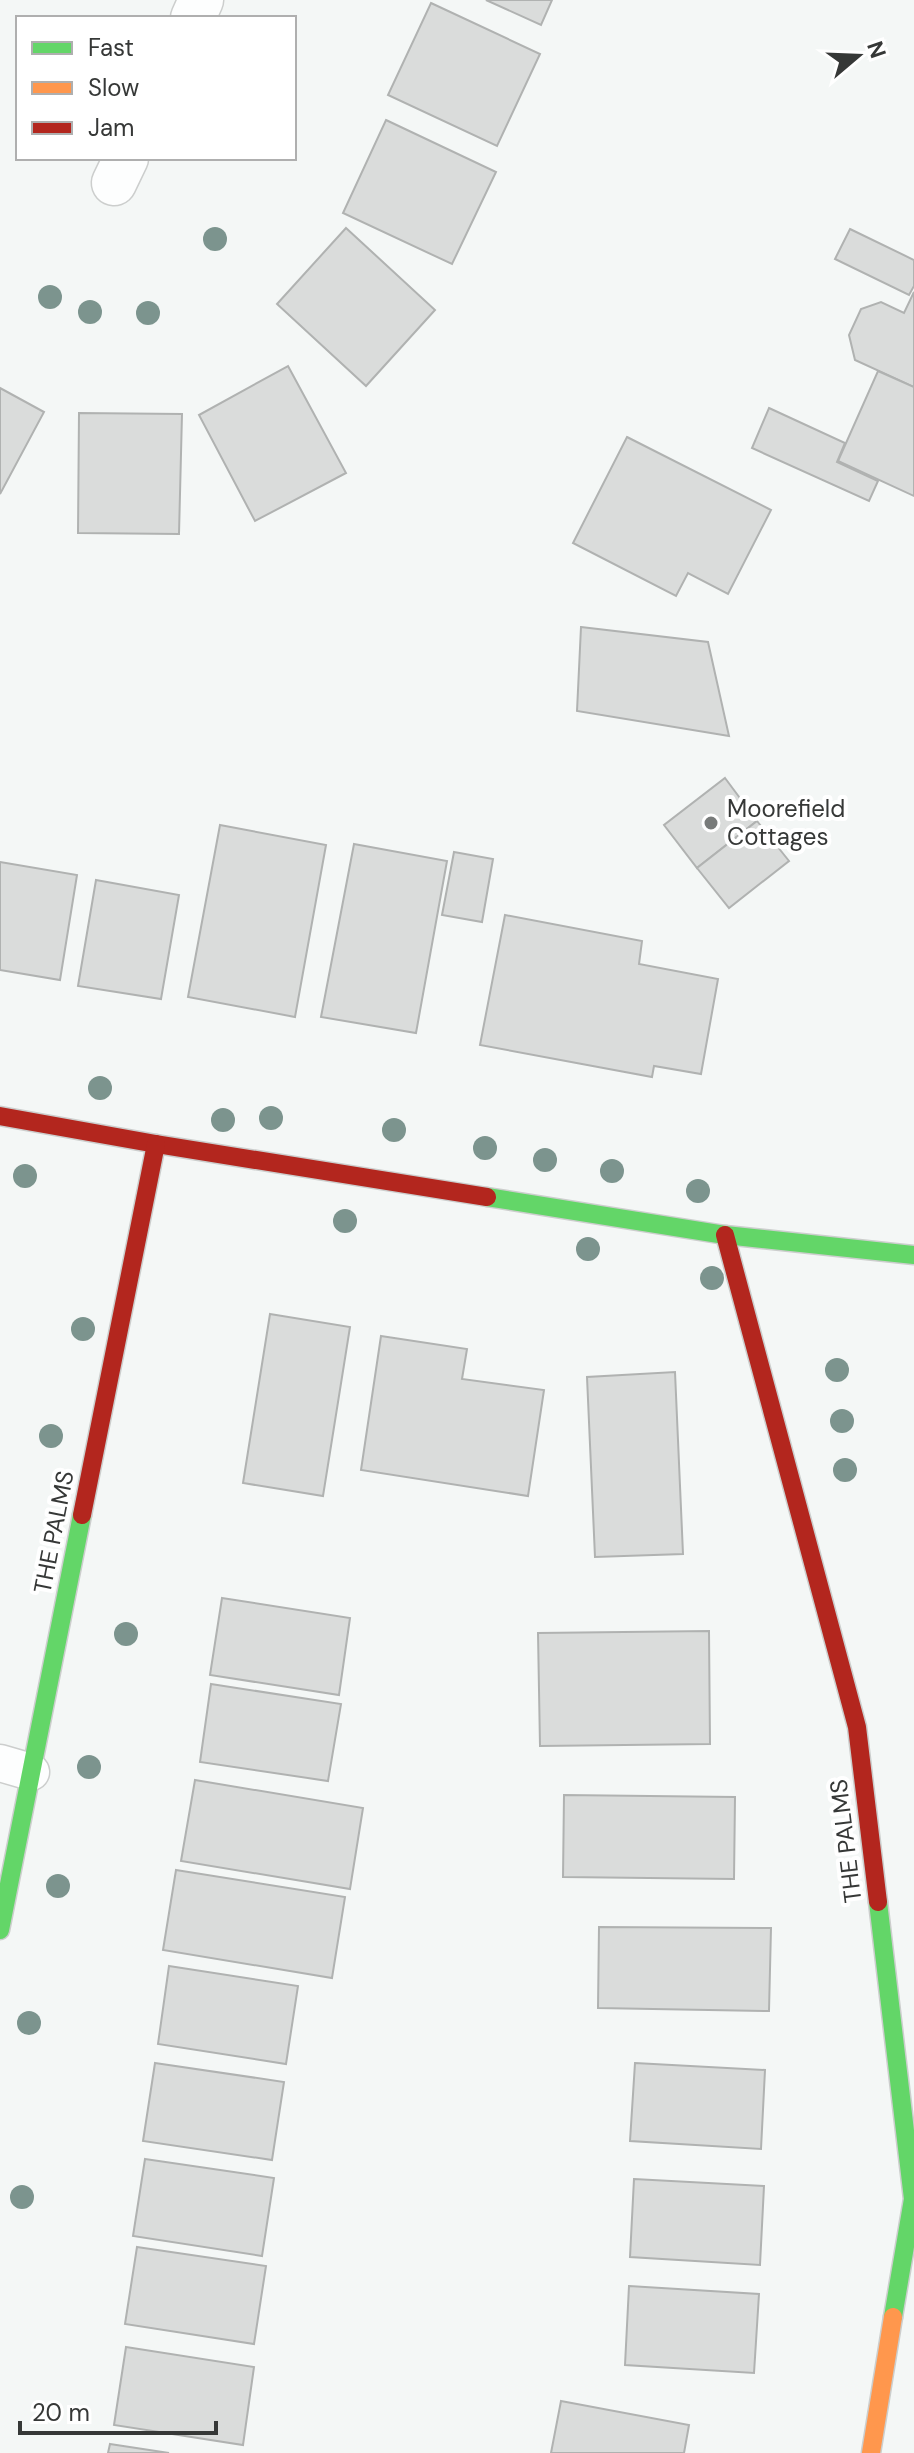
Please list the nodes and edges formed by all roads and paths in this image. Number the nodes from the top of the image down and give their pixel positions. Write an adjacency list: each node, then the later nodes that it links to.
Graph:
1 (0, 1116): 2 (street)
2 (156, 1144): 3 (street); 5 (street, THE PALMS)
3 (725, 1235): 4 (street); 7 (street, THE PALMS)
4 (914, 1255)
5 (16, 1768): 6 (street, THE PALMS)
6 (0, 1930)
7 (871, 2453)

